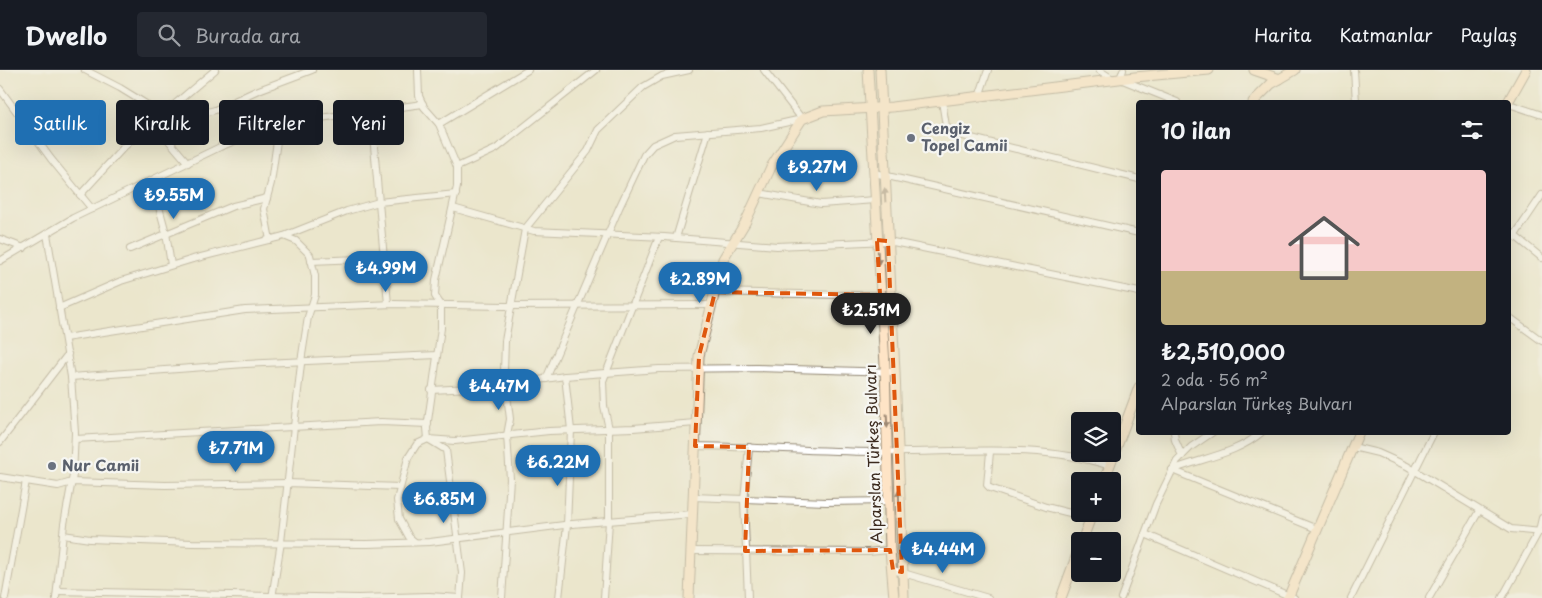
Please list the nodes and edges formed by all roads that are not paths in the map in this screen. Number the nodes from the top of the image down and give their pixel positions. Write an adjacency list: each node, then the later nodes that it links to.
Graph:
1 (85, 70): 23 (street)
2 (215, 70): 24 (street)
3 (312, 70): 35 (street)
4 (528, 70): 38 (street)
5 (596, 70): 46 (street)
6 (689, 70): 60 (street)
7 (764, 70): 37 (street)
8 (868, 70): 34 (main road, Alparslan Türkeş Bulvarı)
9 (880, 70): 33 (main road, Alparslan Türkeş Bulvarı)
10 (988, 70): 22 (street)
11 (1099, 70): 19 (street)
12 (1209, 70): 18 (main road)
13 (1254, 70): 20 (main road)
14 (1294, 70): 20 (main road)
15 (1354, 70): 27 (street)
16 (1526, 70): 28 (main road)
17 (420, 71): 30 (street)
18 (1174, 72): 19 (main road)
19 (1119, 76): 22 (main road); 25 (street)
20 (1280, 79): 26 (main road)
21 (0, 89): 54 (street)
22 (979, 97): 29 (main road)
23 (140, 100)
24 (179, 100)
25 (1173, 100)
26 (1255, 100)
27 (1356, 100)
28 (1510, 100)
29 (942, 101): 33 (main road); 49 (street)
30 (423, 104): 32 (street); 38 (street)
31 (1511, 104): 36 (street)
32 (404, 107)
33 (882, 108): 34 (main road); 48 (main road, Alparslan Türkeş Bulvarı)
34 (870, 109): 37 (main road); 47 (main road, Alparslan Türkeş Bulvarı)
35 (209, 112)
36 (1542, 115)
37 (802, 119): 39 (street); 51 (main road)
38 (439, 124): 46 (street)
39 (708, 132): 65 (street); 68 (street)
40 (126, 145): 54 (street)
41 (172, 145): 45 (street)
42 (229, 145): 45 (street)
43 (276, 145): 55 (street)
44 (374, 145): 57 (street)
45 (188, 163): 50 (street)
46 (457, 166): 52 (street)
47 (874, 173): 48 (street); 56 (main road, Alparslan Türkeş Bulvarı)
48 (884, 176): 61 (street); 72 (main road, Alparslan Türkeş Bulvarı, one-way to 48)
49 (1136, 178)
50 (152, 181): 59 (street); 62 (street)
51 (759, 193): 56 (street); 73 (main road)
52 (456, 194): 57 (street); 58 (street)
53 (1542, 194): 63 (street)
54 (80, 195): 59 (street)
55 (267, 198): 62 (street); 70 (street)
56 (875, 200): 71 (main road, Alparslan Türkeş Bulvarı)
57 (379, 202): 66 (street); 76 (street)
58 (453, 208): 60 (street); 87 (street)
59 (92, 209): 64 (street)
60 (525, 229): 65 (street); 90 (street)
61 (1136, 232)
62 (166, 233): 75 (street); 80 (street)
63 (1512, 233): 77 (street)
64 (47, 234): 74 (street); 91 (street)
65 (607, 235): 67 (street); 88 (street)
66 (284, 236): 70 (street); 79 (street)
67 (659, 237): 68 (street); 89 (street)
68 (676, 238): 73 (street)
69 (0, 239): 74 (street)
70 (270, 240): 80 (street)
71 (877, 240): 72 (street); 73 (street); 83 (main road, Alparslan Türkeş Bulvarı, one-way to 83)
72 (888, 241): 81 (street); 84 (main road, Alparslan Türkeş Bulvarı)
73 (733, 243): 82 (main road)
74 (24, 248): 78 (street)
75 (130, 249)
76 (384, 258): 79 (street); 85 (street)
77 (1542, 258)
78 (0, 261)
79 (311, 261): 92 (street)
80 (172, 266): 91 (street)
81 (1136, 291)
82 (715, 292): 83 (street); 86 (main road)
83 (880, 295): 84 (street); 100 (main road, Alparslan Türkeş Bulvarı)
84 (891, 296): 101 (main road, Alparslan Türkeş Bulvarı)
85 (388, 304): 87 (street); 92 (street)
86 (712, 304): 89 (street); 99 (main road)
87 (442, 305): 90 (street); 97 (street)
88 (576, 305): 89 (street); 90 (street); 105 (street)
89 (631, 305): 102 (street)
90 (512, 306): 106 (street)
91 (59, 308): 94 (street)
92 (310, 308): 94 (street); 98 (street)
93 (1511, 318): 95 (street)
94 (65, 338): 96 (street)
95 (1542, 341)
96 (68, 354): 104 (street); 122 (street)
97 (437, 355): 98 (street); 107 (street)
98 (302, 362): 104 (street); 111 (street)
99 (699, 368): 100 (street); 102 (street); 109 (main road)
100 (885, 371): 101 (street); 126 (main road, Alparslan Türkeş Bulvarı, one-way to 126)
101 (895, 372): 126 (main road, Alparslan Türkeş Bulvarı)
102 (607, 373): 103 (street); 112 (street)
103 (565, 376): 105 (street); 113 (street)
104 (71, 377): 120 (street)
105 (546, 379): 106 (street)
106 (506, 385): 107 (street); 119 (street)
107 (431, 390): 110 (street)
108 (1136, 401): 129 (main road)
109 (696, 423): 112 (street); 123 (main road)
110 (428, 424): 111 (street); 121 (street)
111 (294, 427): 120 (street); 136 (street)
112 (609, 429): 113 (street); 145 (street)
113 (571, 430): 119 (street); 146 (street)
114 (1174, 435): 128 (street)
115 (1209, 435): 128 (street)
116 (1259, 435): 130 (street)
117 (1358, 435): 125 (main road)
118 (1433, 435): 131 (street)
119 (507, 436): 121 (street); 149 (street)
120 (75, 439): 135 (street)
121 (428, 439): 137 (street); 152 (street)
122 (0, 442)
123 (695, 446): 124 (street); 138 (main road)
124 (749, 447): 126 (street); 139 (street)
125 (1353, 447): 131 (street); 147 (main road)
126 (893, 451): 127 (street); 140 (main road, Alparslan Türkeş Bulvarı); 158 (main road, Alparslan Türkeş Bulvarı, one-way to 126)
127 (990, 452): 129 (street); 142 (street)
128 (1182, 456): 130 (street)
129 (1110, 466): 132 (main road)
130 (1172, 470): 147 (street); 150 (street)
131 (1415, 471): 141 (street); 175 (street)
132 (1108, 472)
133 (0, 477): 134 (street)
134 (26, 481): 135 (street); 163 (street)
135 (72, 482): 136 (street); 151 (street)
136 (287, 483): 137 (street); 153 (street)
137 (400, 487): 154 (street)
138 (693, 497): 139 (street); 143 (main road)
139 (744, 500): 140 (street); 157 (street)
140 (890, 501): 155 (main road, Alparslan Türkeş Bulvarı)
141 (1479, 511): 148 (street); 176 (street)
142 (1071, 512)
143 (692, 514): 145 (street); 156 (main road)
144 (1542, 518): 148 (street)
145 (609, 521): 146 (street); 167 (street)
146 (567, 525): 149 (street); 166 (street)
147 (1317, 529): 162 (main road)
148 (1541, 531): 177 (street)
149 (507, 532): 152 (street); 165 (street)
150 (1144, 534): 162 (street); 174 (street)
151 (63, 535): 153 (street); 160 (street)
152 (457, 538): 154 (street); 164 (street)
153 (281, 542): 154 (street); 161 (street)
154 (415, 542)
155 (890, 550): 157 (street); 158 (main road, Alparslan Türkeş Bulvarı)
156 (691, 551): 157 (street); 168 (main road)
157 (745, 551): 169 (street)
158 (898, 571): 170 (main road, Alparslan Türkeş Bulvarı); 171 (main road, Alparslan Türkeş Bulvarı); 172 (street)
159 (1071, 571): 173 (main road)
160 (57, 594): 161 (street)
161 (272, 597): 164 (street)
162 (1290, 597)
163 (5, 598)
164 (460, 598)
165 (502, 598)
166 (559, 598)
167 (604, 598)
168 (690, 598)
169 (748, 598)
170 (894, 598)
171 (904, 598)
172 (988, 598)
173 (1061, 598)
174 (1121, 598)
175 (1351, 598)
176 (1429, 598)
177 (1502, 598)

